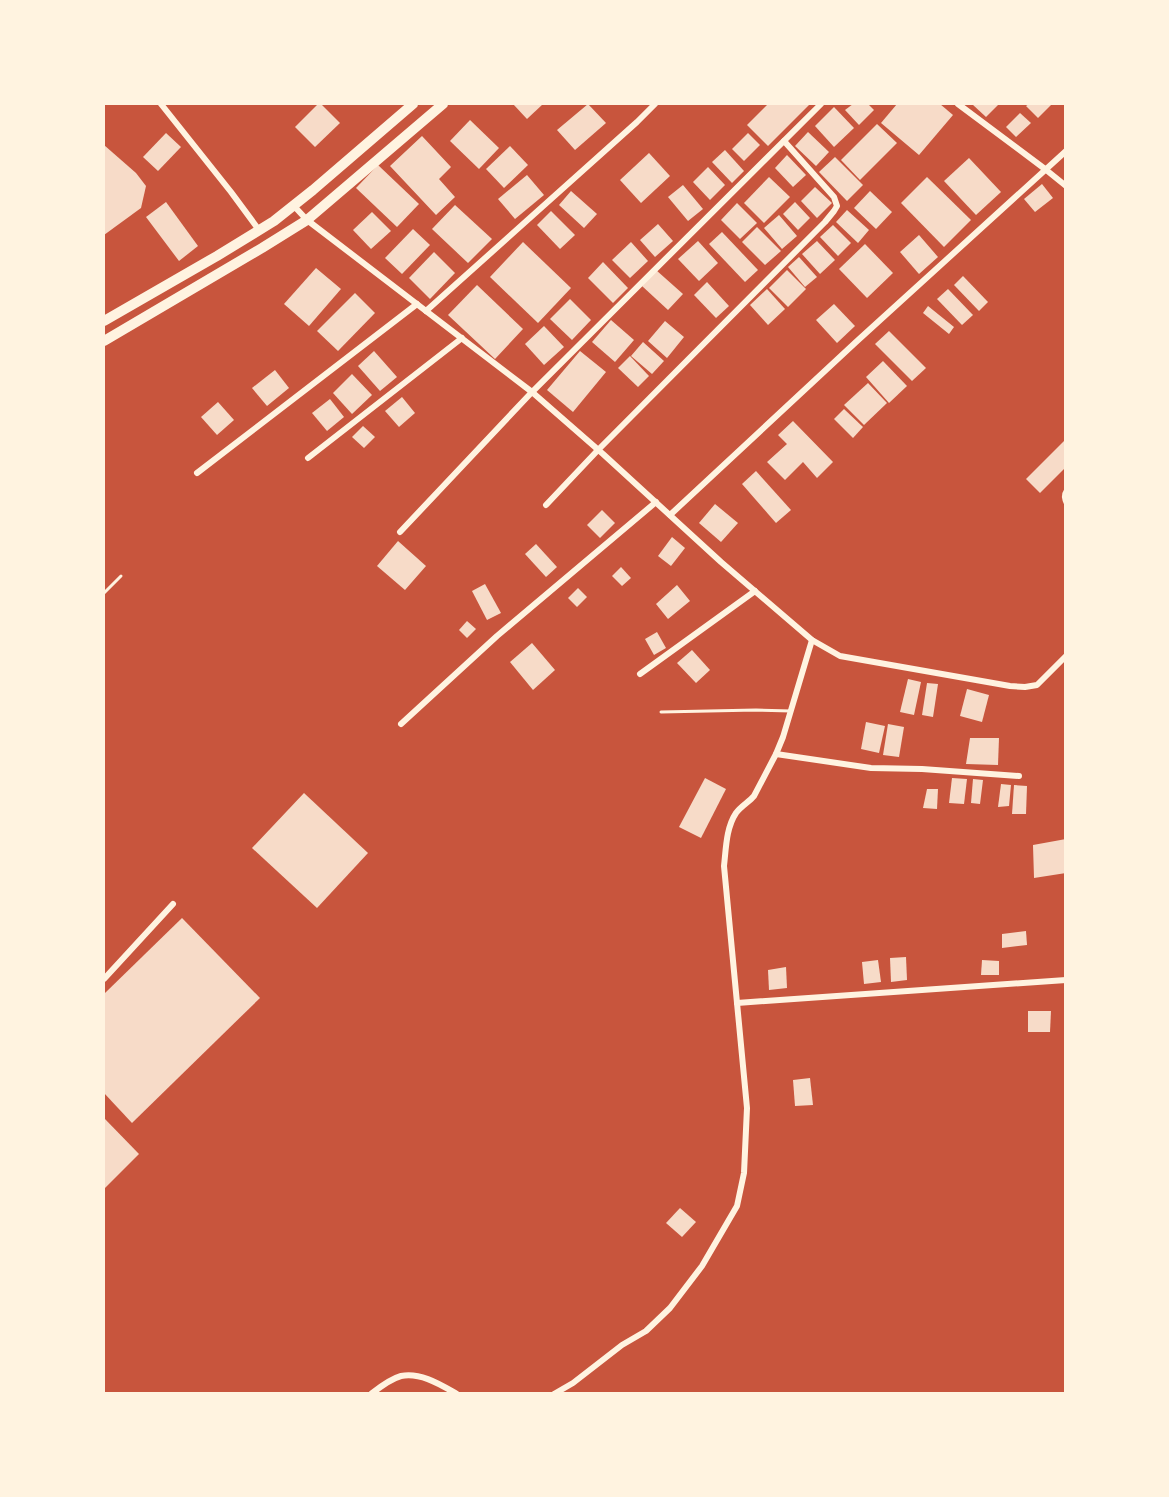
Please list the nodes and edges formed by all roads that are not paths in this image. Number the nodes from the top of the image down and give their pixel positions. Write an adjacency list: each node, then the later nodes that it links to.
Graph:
1 (161, 104): 13 (street)
2 (413, 104): 11 (main road)
3 (443, 104): 12 (main road)
4 (655, 104): 15 (street)
5 (821, 104): 7 (street)
6 (958, 104): 9 (street)
7 (784, 141): 19 (street); 20 (street)
8 (1065, 151): 9 (street)
9 (1045, 169): 10 (street); 27 (street)
10 (1065, 186)
11 (294, 206): 12 (street); 13 (main road)
12 (307, 220): 14 (street); 18 (main road)
13 (259, 230): 16 (main road)
14 (417, 304): 15 (street); 22 (street)
15 (426, 311): 17 (street)
16 (104, 321)
17 (462, 338): 19 (street); 21 (street)
18 (104, 341)
19 (532, 392): 20 (street); 28 (street)
20 (598, 450): 24 (street); 25 (street)
21 (308, 458)
22 (197, 473)
23 (1065, 489): 26 (lane)
24 (656, 502): 27 (street); 37 (street)
25 (546, 505)
26 (1065, 506)
27 (670, 515): 30 (street)
28 (400, 532)
29 (121, 576): 31 (lane)
30 (755, 591): 32 (street); 34 (street)
31 (104, 593)
32 (812, 640): 33 (street); 36 (street)
33 (1065, 656)
34 (640, 674)
35 (660, 711): 36 (lane)
36 (791, 711): 38 (street)
37 (401, 724)
38 (776, 754): 39 (street); 43 (street)
39 (1019, 776)
40 (172, 904): 41 (street)
41 (104, 979)
42 (1065, 980): 43 (street)
43 (737, 1003): 46 (street)
44 (371, 1394): 45 (street)
45 (457, 1394)
46 (554, 1394)

